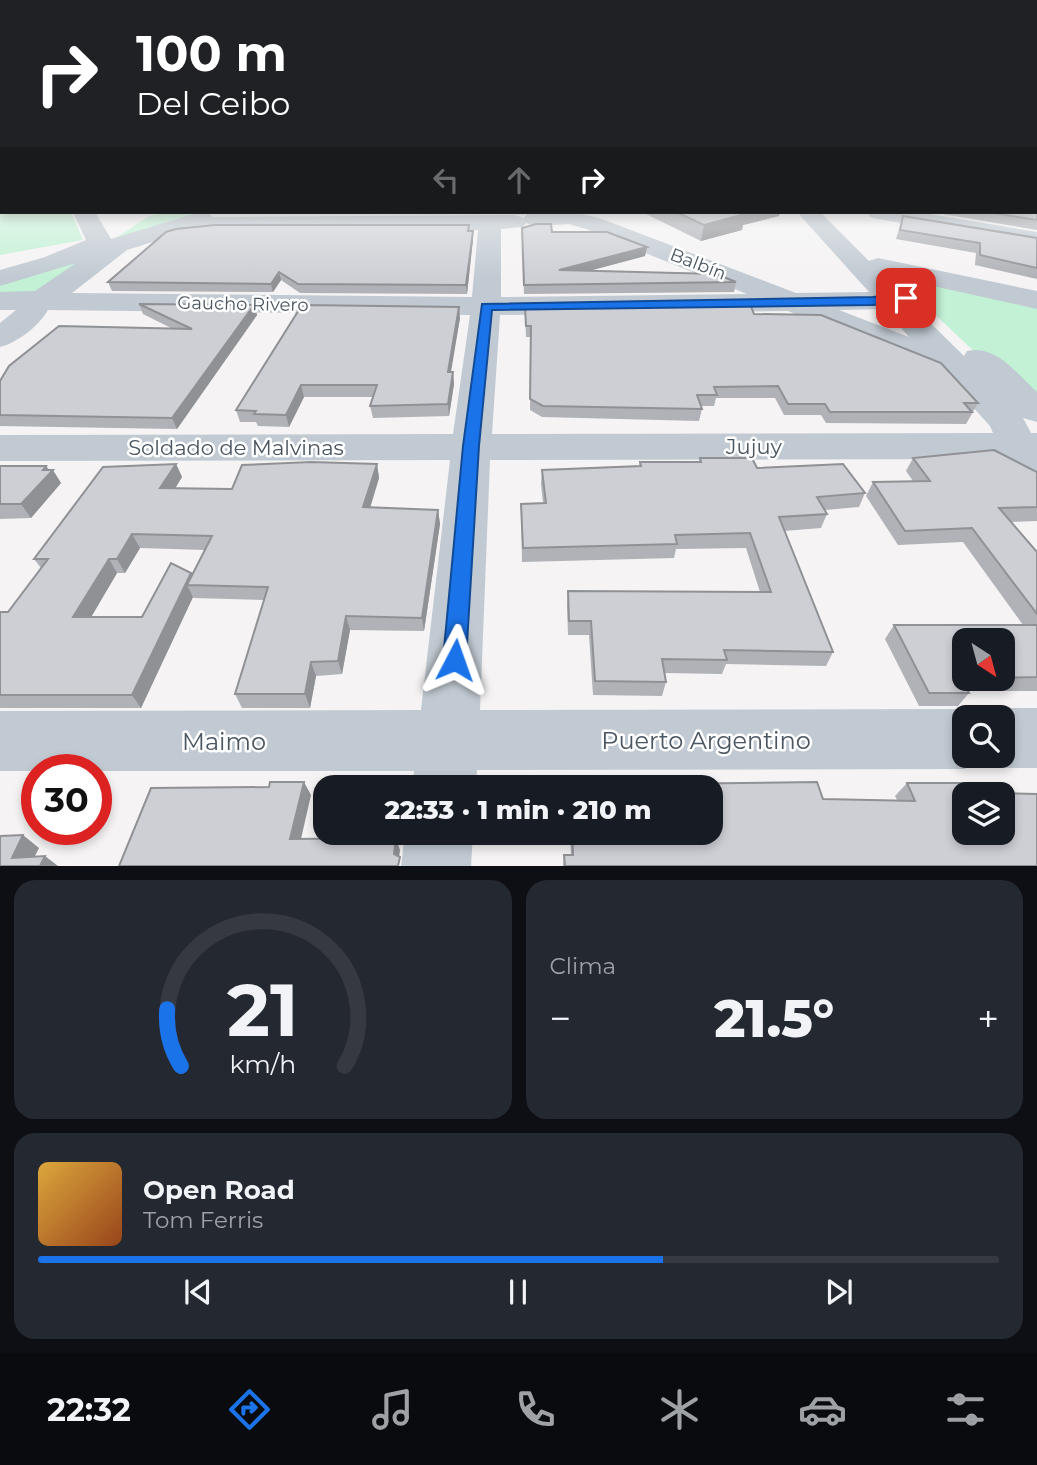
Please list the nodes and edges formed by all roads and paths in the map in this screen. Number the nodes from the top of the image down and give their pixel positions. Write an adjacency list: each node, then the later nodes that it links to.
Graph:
1 (583, 214): 7 (street); 7 (street); 13 (street, Balbín); 16 (street, Balbín)
2 (810, 214): 12 (street)
3 (829, 214): 12 (street)
4 (890, 214): 10 (street)
5 (145, 215): 9 (street)
6 (211, 216): 8 (street); 15 (street)
7 (534, 219): 8 (street)
8 (490, 223): 17 (street)
9 (92, 227): 11 (street)
10 (1037, 239)
11 (0, 278)
12 (893, 285): 13 (street, Gaucho Rivero); 14 (street, Gaucho Rivero); 18 (street); 20 (street)
13 (848, 300): 16 (street, Gaucho Rivero); 18 (street, Balbín)
14 (1037, 300)
15 (14, 302): 17 (street, Gaucho Rivero); 19 (street)
16 (795, 302): 17 (street, Gaucho Rivero); 20 (street, Balbín)
17 (486, 306): 22 (street)
18 (912, 323): 20 (street)
19 (0, 338)
20 (965, 359): 21 (street); 24 (street)
21 (1037, 411)
22 (471, 446): 23 (street, Soldado de Malvinas); 24 (street, Jujuy); 29 (street)
23 (0, 448)
24 (1031, 453)
25 (1015, 738): 26 (street)
26 (1037, 738)
27 (952, 739): 29 (street, Puerto Argentino)
28 (0, 741): 29 (street, Maimo)
29 (446, 764)
30 (438, 845): 31 (street)
31 (436, 866)

